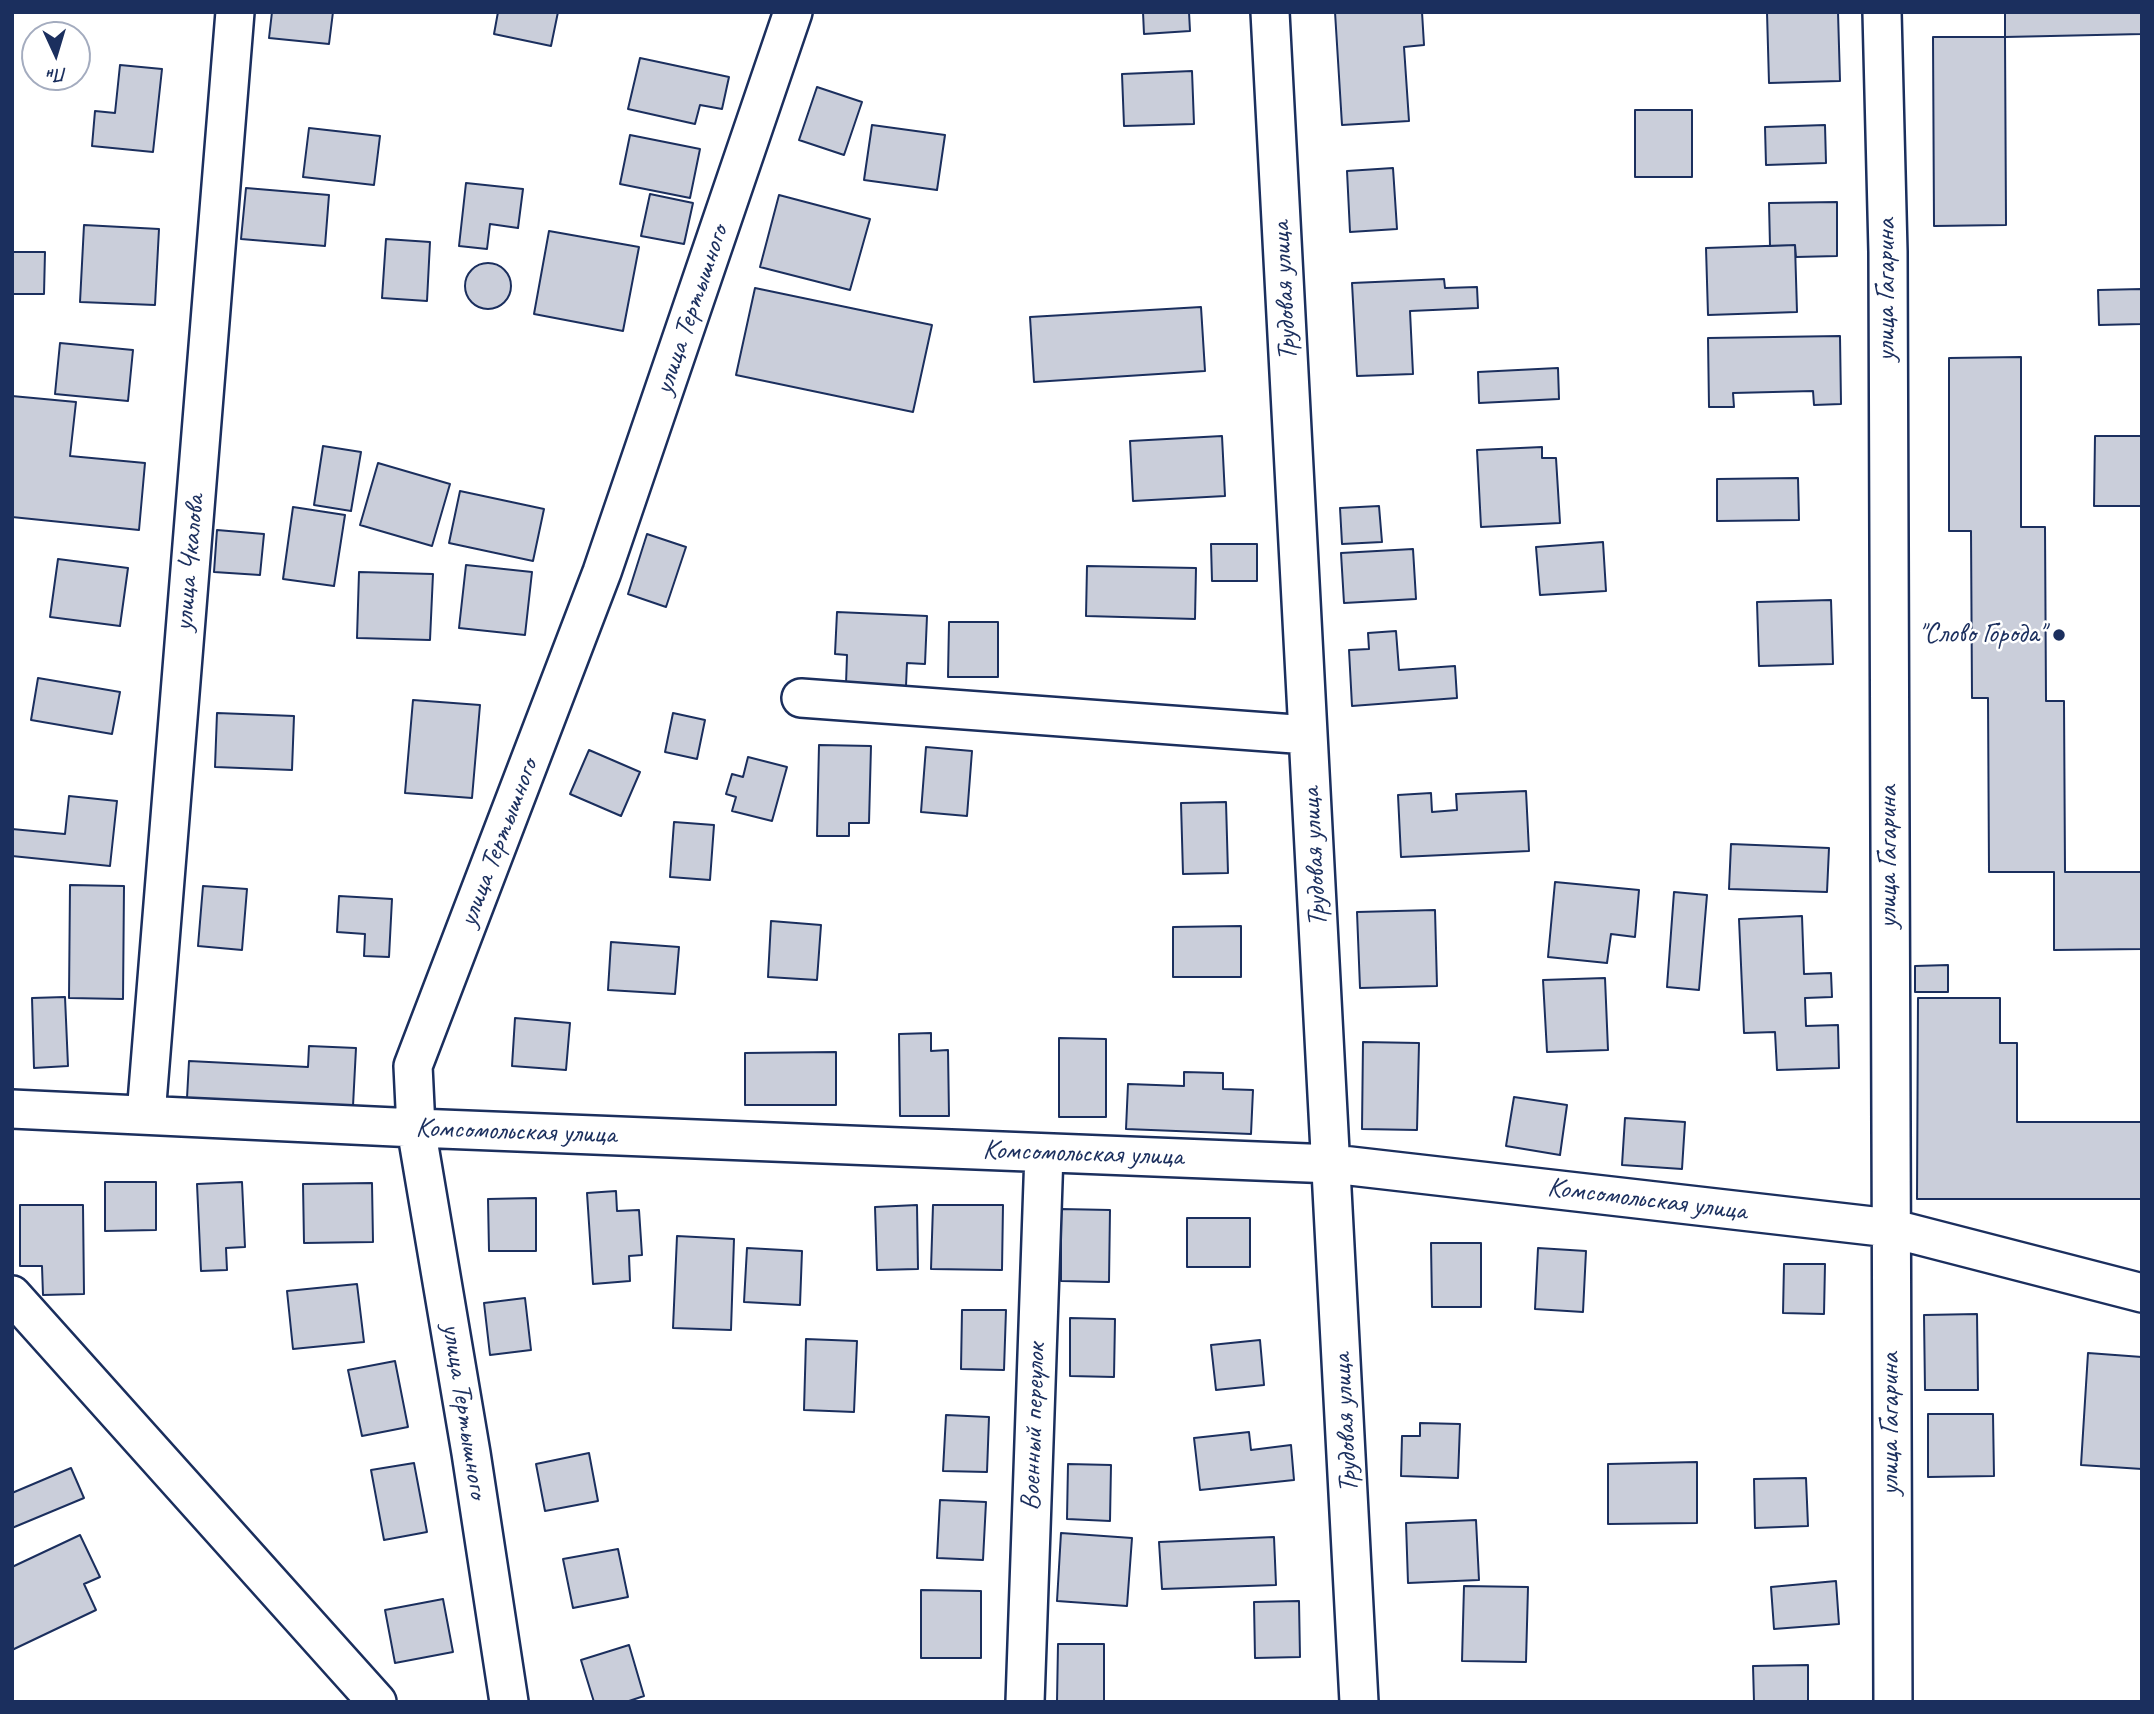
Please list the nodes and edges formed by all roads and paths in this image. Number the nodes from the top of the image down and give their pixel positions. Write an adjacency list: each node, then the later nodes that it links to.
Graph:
1 (235, 12): 8 (street, улица Чкалова)
2 (793, 12): 9 (street, улица Тертышного)
3 (1270, 12): 6 (street, Трудовая улица)
4 (1882, 12): 12 (street, улица Гагарина)
5 (801, 698): 6 (street)
6 (1308, 735): 11 (street, Трудовая улица)
7 (12, 1109): 8 (street, Комсомольская улица)
8 (146, 1115): 9 (street, Комсомольская улица)
9 (416, 1128): 10 (street, Комсомольская улица); 16 (street, улица Тертышного)
10 (1044, 1153): 11 (street, Комсомольская улица); 17 (street, Военный переулок)
11 (1333, 1164): 12 (street, Комсомольская улица); 18 (street, Трудовая улица)
12 (1890, 1228): 13 (street, Комсомольская улица); 19 (street, улица Гагарина)
13 (2142, 1293)
14 (12, 1295): 15 (street)
15 (377, 1702)
16 (509, 1702)
17 (1025, 1702)
18 (1359, 1702)
19 (1893, 1702)

